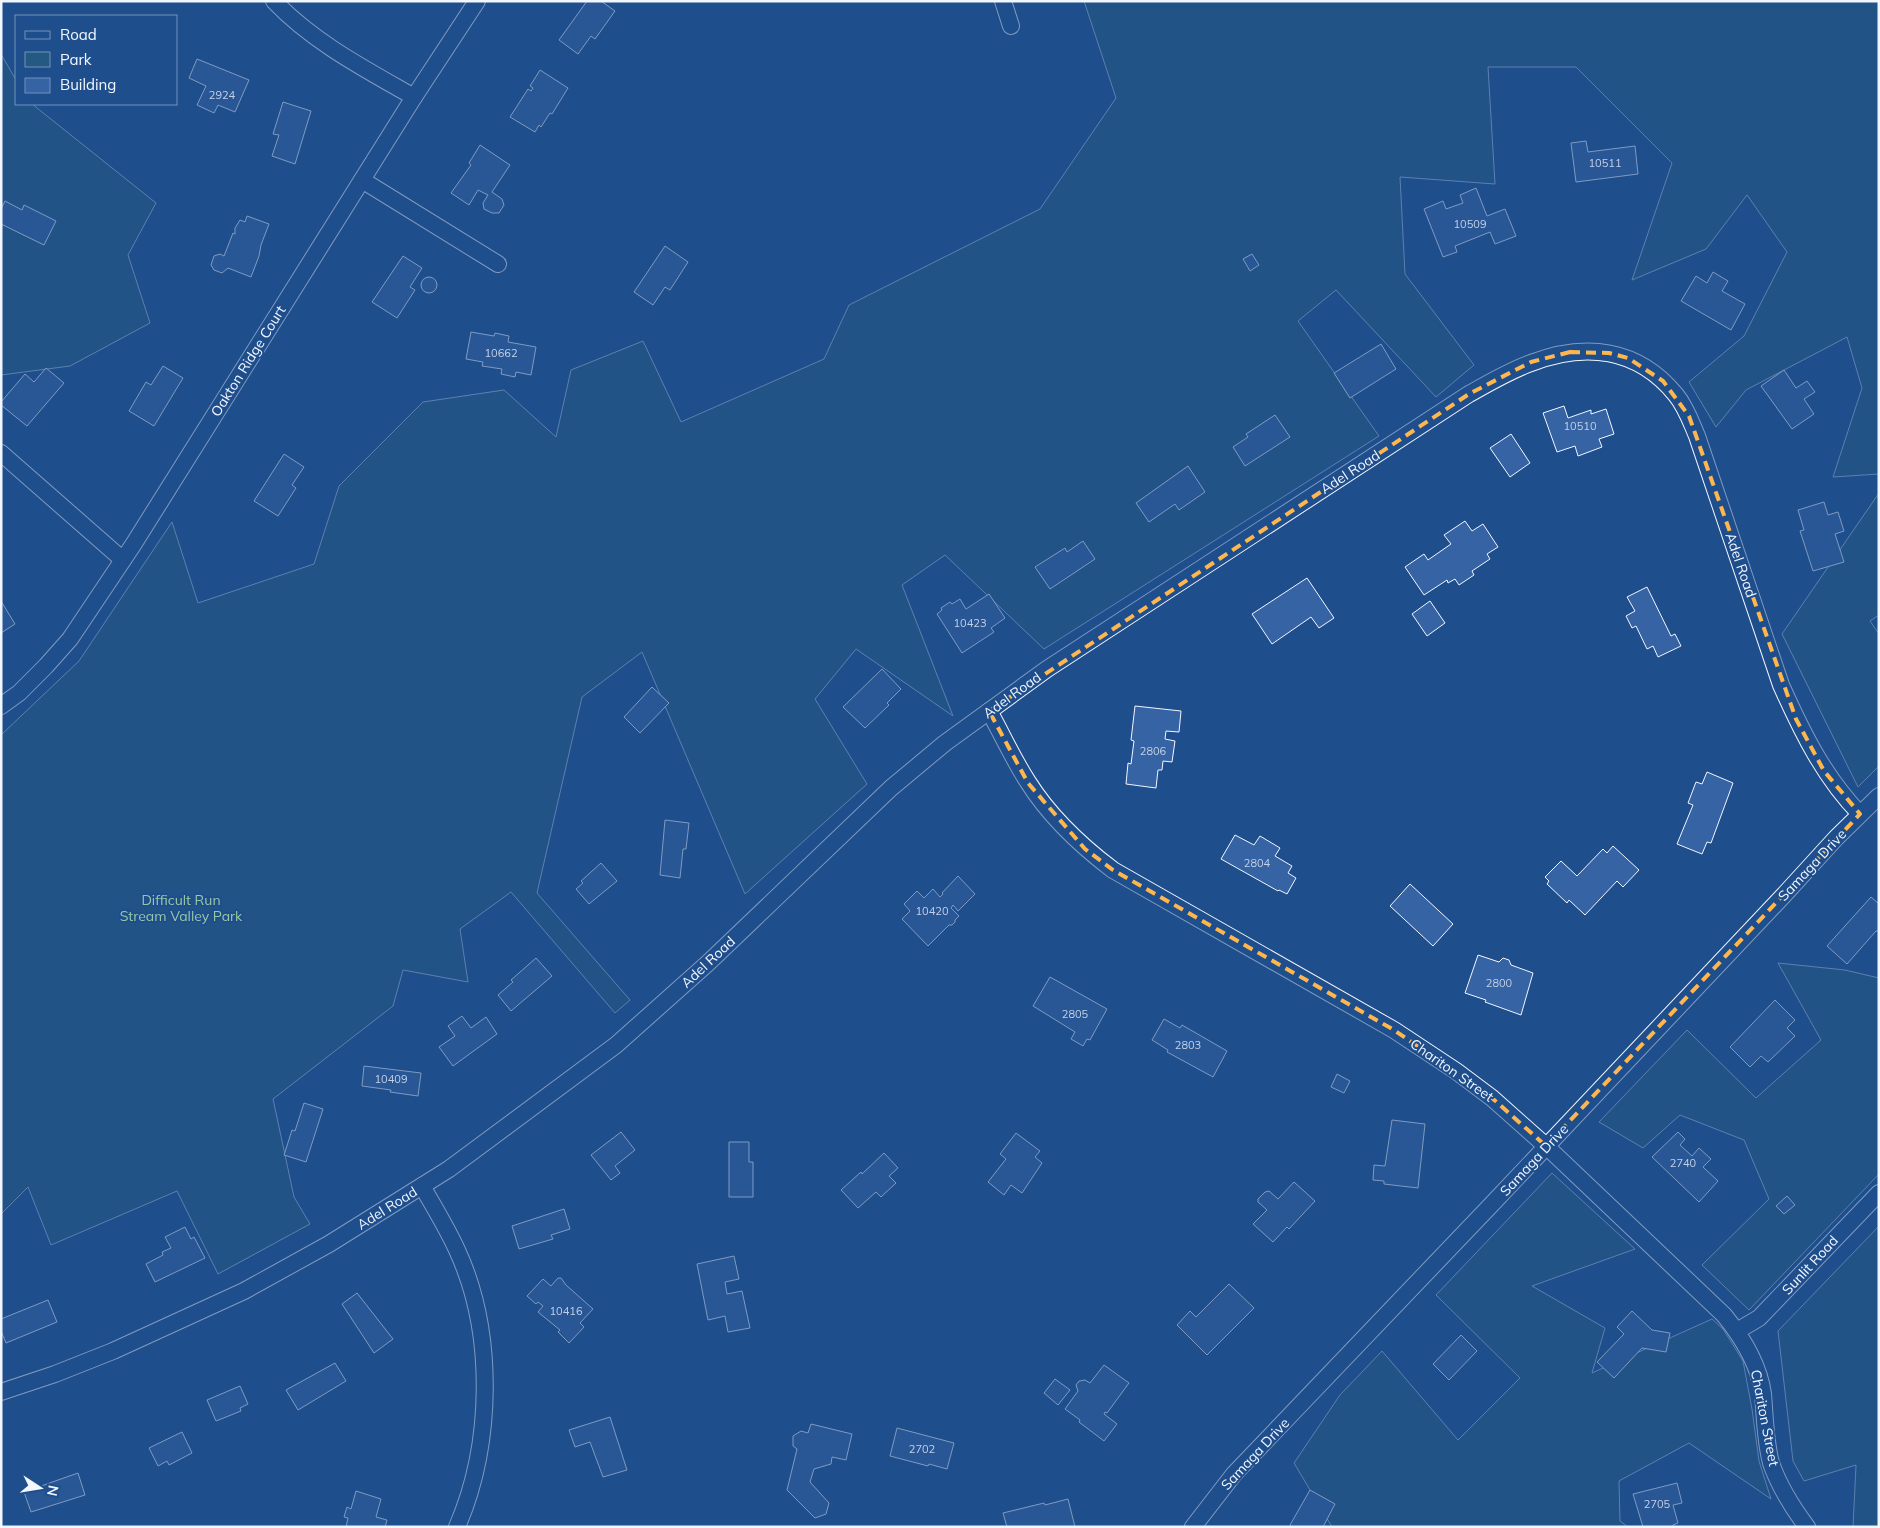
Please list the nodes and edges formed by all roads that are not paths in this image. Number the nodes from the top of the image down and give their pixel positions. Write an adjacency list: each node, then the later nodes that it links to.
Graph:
1 (274, 1): 5 (street)
2 (477, 1): 5 (street, Oakton Ridge Court)
3 (1003, 1): 4 (street)
4 (1011, 26)
5 (414, 97): 6 (street, Oakton Ridge Court)
6 (362, 180): 7 (street); 9 (street, Oakton Ridge Court)
7 (498, 264)
8 (1, 453): 9 (street)
9 (123, 560): 10 (street, Oakton Ridge Court)
10 (1, 706)
11 (989, 711): 13 (street, Adel Road); 14 (street, Chariton Street); 15 (street, Adel Road)
12 (1879, 796): 13 (street, Samaga Drive)
13 (1860, 814): 14 (street, Samaga Drive)
14 (1546, 1146): 17 (street, Chariton Street); 20 (street, Samaga Drive)
15 (422, 1186): 18 (street, Adel Road); 19 (street)
16 (1879, 1193): 17 (street, Sunlit Road)
17 (1737, 1331): 21 (street, Chariton Street)
18 (1, 1392)
19 (457, 1527)
20 (1193, 1527)
21 (1806, 1527)

